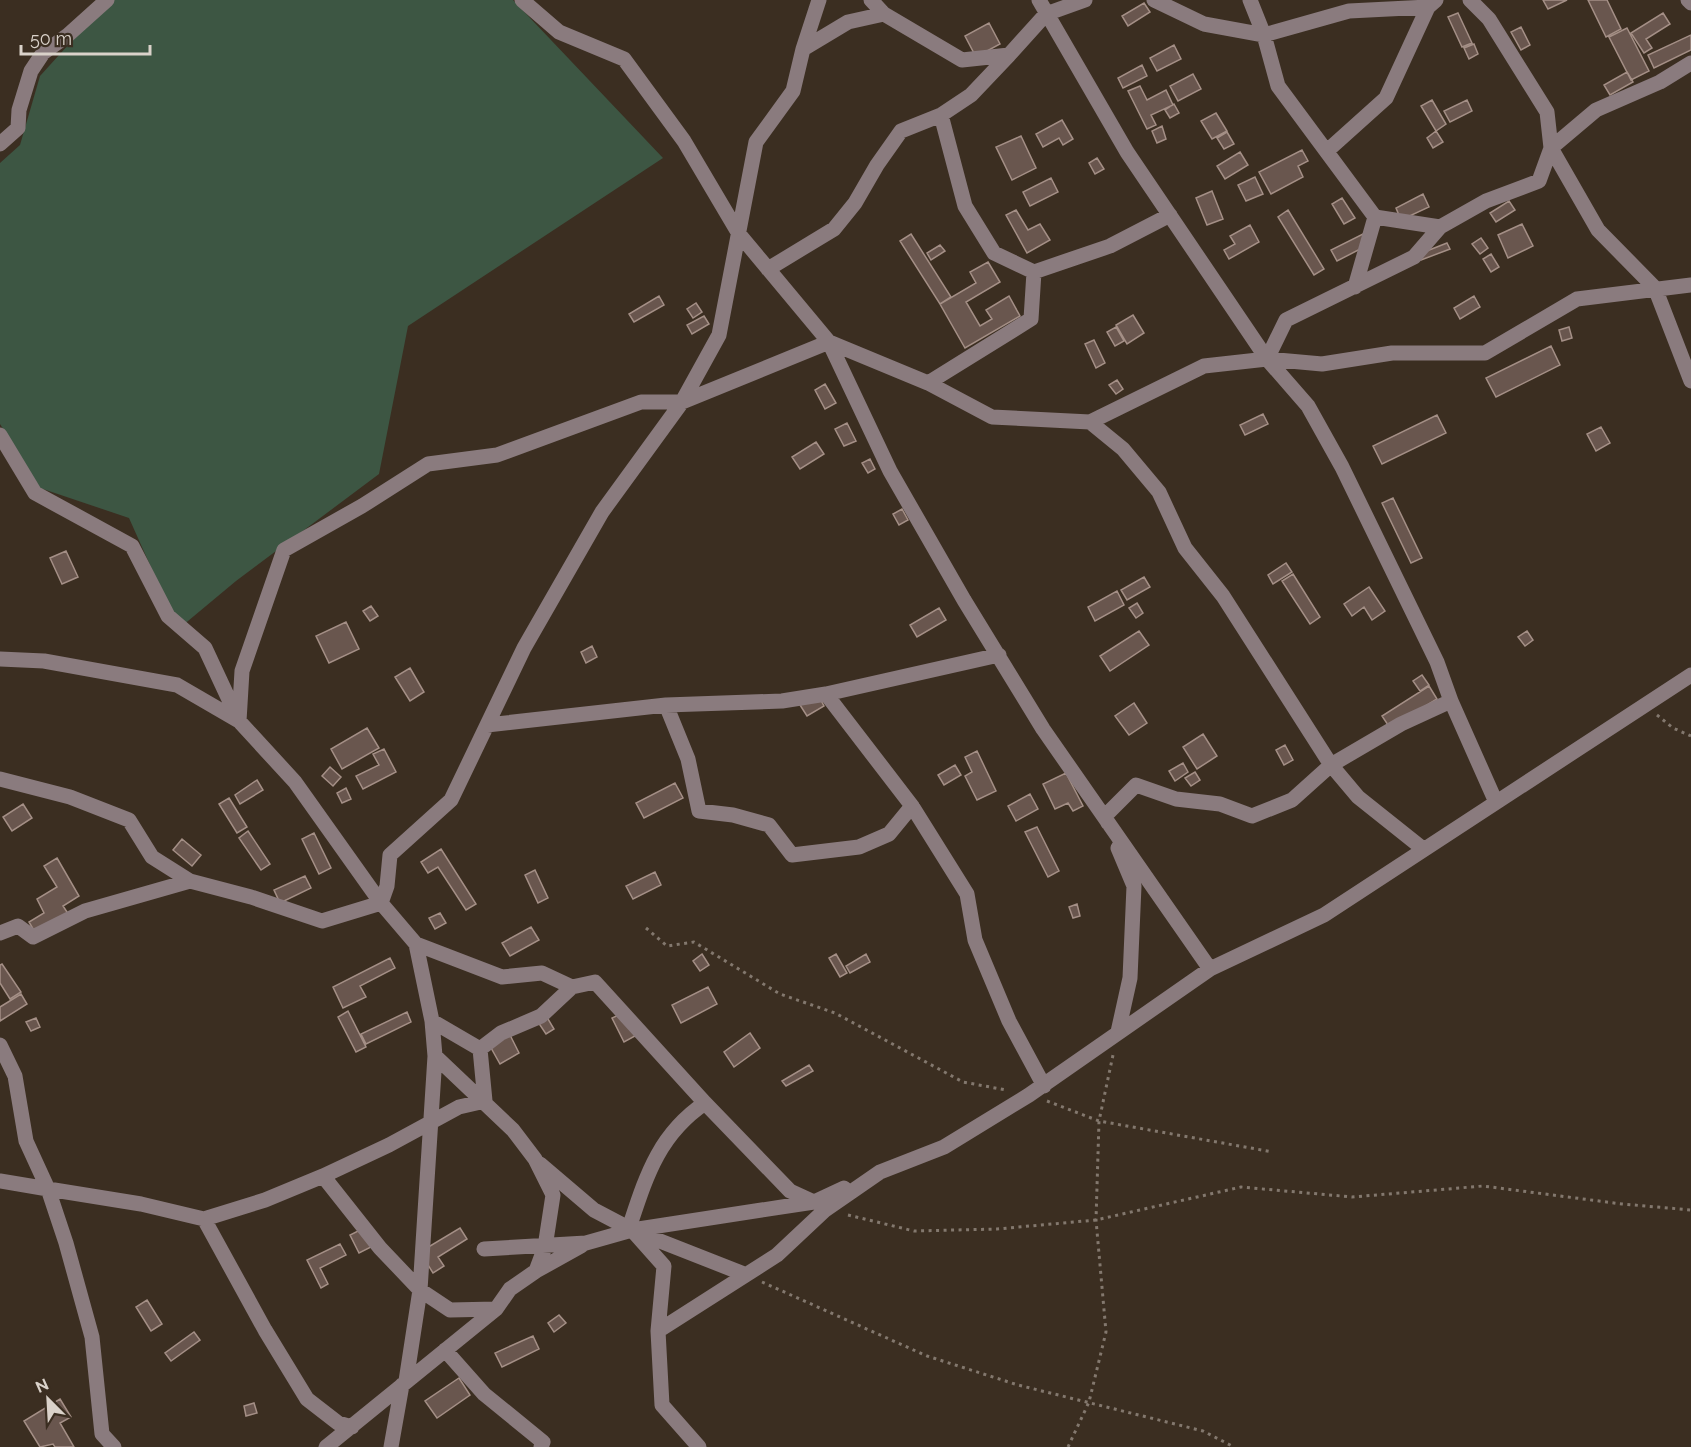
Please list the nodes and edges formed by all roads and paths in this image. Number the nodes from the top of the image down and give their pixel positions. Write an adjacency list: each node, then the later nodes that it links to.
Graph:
1 (107, 0): 17 (street)
2 (522, 0): 23 (street)
3 (819, 0): 13 (street)
4 (871, 0): 11 (street)
5 (1085, 0): 10 (street)
6 (1154, 0): 12 (street)
7 (1250, 0): 12 (street)
8 (1470, 0): 18 (street)
9 (1432, 3): 12 (street); 19 (street)
10 (1042, 7): 14 (street); 20 (street)
11 (884, 14): 13 (street); 14 (street)
12 (1264, 35): 19 (street)
13 (803, 49): 23 (street)
14 (1009, 55): 16 (street)
15 (1691, 63): 18 (street)
16 (941, 115): 24 (street); 25 (street)
17 (0, 144)
18 (1551, 148): 22 (street); 28 (street)
19 (1327, 151): 21 (street)
20 (1170, 214): 25 (street); 30 (street)
21 (1375, 217): 22 (street); 27 (street)
22 (1440, 227): 27 (street)
23 (739, 234): 24 (street); 33 (street)
24 (768, 269): 29 (street)
25 (1034, 272): 32 (street)
26 (1691, 285): 28 (street)
27 (1355, 287): 30 (street)
28 (1655, 288): 30 (street); 31 (street)
29 (829, 342): 32 (street); 33 (street); 36 (street)
30 (1268, 359): 34 (street); 40 (street)
31 (1691, 381)
32 (928, 383): 34 (street)
33 (682, 402): 43 (street); 44 (street)
34 (1090, 422): 46 (street)
35 (0, 435): 43 (street)
36 (999, 655): 39 (street); 50 (street)
37 (0, 659): 43 (street)
38 (1691, 675): 42 (street)
39 (826, 694): 41 (street); 49 (street)
40 (1451, 700): 46 (street); 48 (street)
41 (666, 705): 44 (street); 49 (street)
42 (1645, 705): 45 (path); 48 (street)
43 (239, 721): 53 (street)
44 (487, 725): 53 (street)
45 (1691, 736)
46 (1332, 765): 50 (street); 51 (street)
47 (0, 780): 52 (street)
48 (1495, 800): 51 (street)
49 (912, 806): 64 (street)
50 (1105, 816): 57 (street); 60 (street)
51 (1422, 848): 57 (street)
52 (190, 881): 53 (street); 55 (street)
53 (381, 903): 56 (street)
54 (646, 928): 65 (path)
55 (0, 933)
56 (416, 944): 58 (street); 59 (street)
57 (1210, 969): 60 (street)
58 (572, 987): 62 (street); 67 (street)
59 (432, 1021): 62 (street); 63 (street)
60 (1118, 1032): 64 (street); 68 (path)
61 (0, 1045): 74 (street)
62 (480, 1049): 66 (street)
63 (435, 1056): 66 (street); 69 (street)
64 (1044, 1086): 65 (street)
65 (1029, 1095): 68 (path); 75 (street)
66 (485, 1101): 69 (street); 71 (street)
67 (705, 1103): 75 (street); 79 (street)
68 (1099, 1121): 70 (path); 78 (path)
69 (429, 1124): 72 (street); 85 (street)
70 (1273, 1152)
71 (535, 1159): 79 (street); 81 (street)
72 (323, 1176): 77 (street); 85 (street)
73 (0, 1181): 74 (street)
74 (48, 1189): 77 (street); 93 (street)
75 (820, 1206): 78 (path); 79 (street); 84 (street)
76 (1691, 1210): 78 (path)
77 (204, 1219): 91 (street)
78 (1096, 1220): 90 (path)
79 (630, 1229): 80 (street); 84 (street); 87 (street)
80 (586, 1243): 81 (street); 83 (street)
81 (545, 1247): 82 (street); 83 (street)
82 (484, 1249)
83 (536, 1271): 86 (street)
84 (744, 1274): 87 (street); 90 (path)
85 (420, 1290): 86 (street); 89 (street)
86 (496, 1309): 88 (street)
87 (658, 1331): 96 (street)
88 (445, 1350): 89 (street); 92 (street)
89 (404, 1383): 91 (street); 95 (street)
90 (1089, 1402): 97 (path); 98 (path)
91 (352, 1427): 94 (street)
92 (544, 1445)
93 (114, 1447)
94 (326, 1447)
95 (391, 1447)
96 (699, 1447)
97 (1068, 1447)
98 (1234, 1447)

